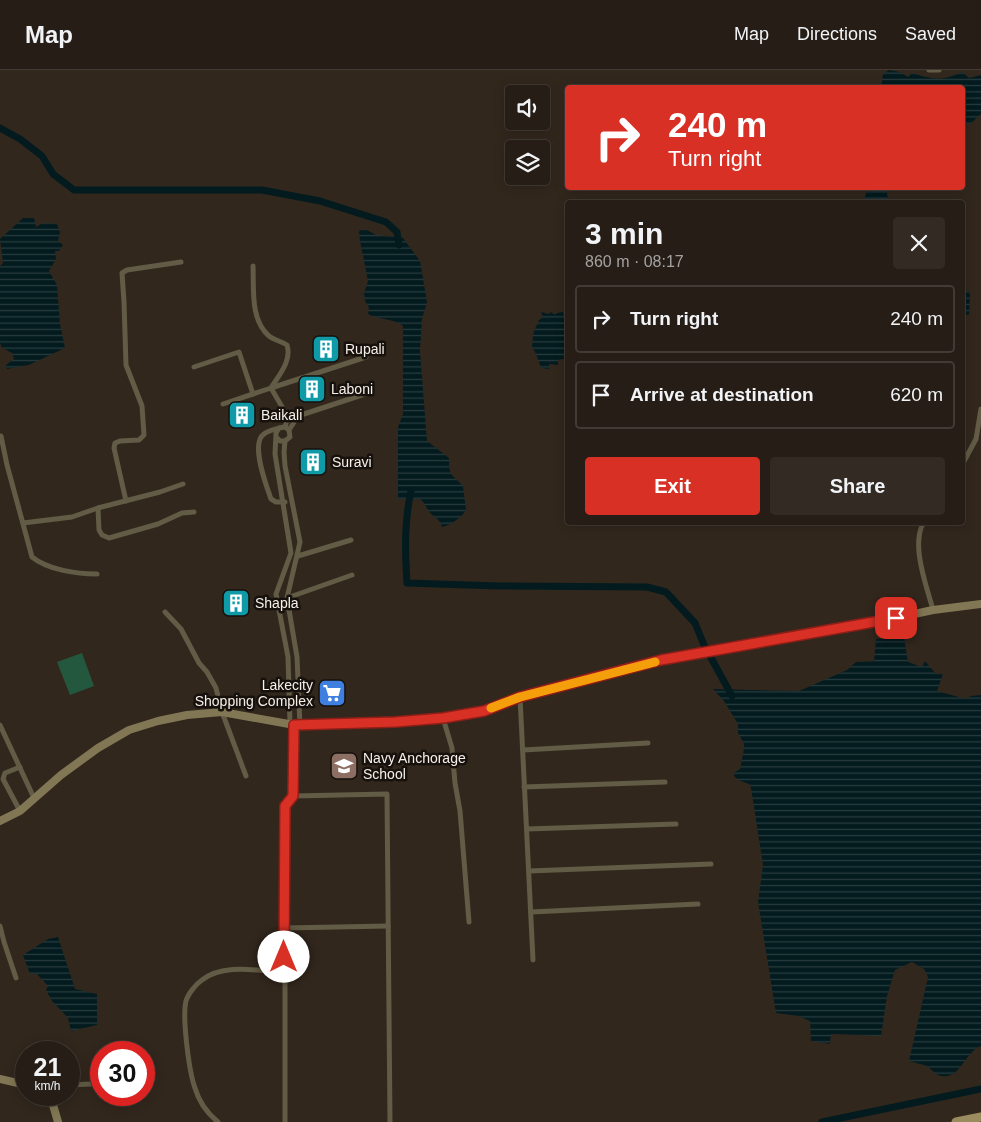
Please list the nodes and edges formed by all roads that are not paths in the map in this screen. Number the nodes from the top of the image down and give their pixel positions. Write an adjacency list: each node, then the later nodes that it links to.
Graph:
1 (929, 70): 2 (street)
2 (939, 70)
3 (181, 262): 19 (street)
4 (253, 266): 7 (street)
5 (366, 357): 7 (street)
6 (194, 367): 8 (street)
7 (271, 388): 8 (street); 12 (street)
8 (253, 394): 10 (street)
9 (365, 394): 12 (street)
10 (223, 404)
11 (981, 409): 16 (street)
12 (284, 428): 14 (street); 15 (street); 20 (street)
13 (0, 436): 23 (street)
14 (277, 438): 15 (street); 20 (street)
15 (285, 441): 18 (street)
16 (965, 459)
17 (183, 484): 19 (street)
18 (291, 501): 20 (street); 26 (street)
19 (126, 502): 21 (street)
20 (283, 503): 29 (street)
21 (98, 508): 22 (street); 23 (street)
22 (194, 512)
23 (24, 523): 27 (street)
24 (922, 525): 33 (street)
25 (351, 540): 26 (street)
26 (298, 556): 30 (street)
27 (97, 574)
28 (352, 575): 31 (street)
29 (282, 578): 30 (street); 36 (street)
30 (292, 580): 31 (street)
31 (287, 598): 35 (street)
32 (981, 604): 33 (street)
33 (934, 610): 39 (street)
34 (165, 612): 40 (street)
35 (292, 628): 36 (street); 38 (street)
36 (283, 630): 37 (street)
37 (288, 657): 38 (street); 43 (street)
38 (297, 657): 43 (street)
39 (520, 697): 41 (street); 45 (street)
40 (222, 712): 43 (street); 47 (street); 51 (street)
41 (443, 718): 43 (street); 60 (street)
42 (0, 725): 46 (street)
43 (295, 725): 50 (street)
44 (648, 744): 45 (street)
45 (523, 750): 49 (street)
46 (20, 767): 51 (street); 52 (street)
47 (246, 776)
48 (665, 782): 49 (street)
49 (524, 787): 55 (street)
50 (293, 796): 62 (street); 63 (street)
51 (34, 798): 52 (street)
52 (20, 811): 53 (street)
53 (0, 821)
54 (676, 824): 55 (street)
55 (527, 829): 57 (street)
56 (711, 864): 57 (street)
57 (529, 871): 59 (street)
58 (698, 904): 59 (street)
59 (531, 912): 64 (street)
60 (469, 922)
61 (0, 926): 66 (street)
62 (388, 926): 63 (street); 74 (street)
63 (284, 928): 65 (street)
64 (533, 960)
65 (284, 972): 72 (street); 73 (street)
66 (16, 978)
67 (0, 1079): 68 (street)
68 (15, 1082)
69 (53, 1106): 71 (street)
70 (981, 1117): 75 (main road)
71 (58, 1122)
72 (218, 1122)
73 (285, 1122)
74 (390, 1122)
75 (956, 1122)

